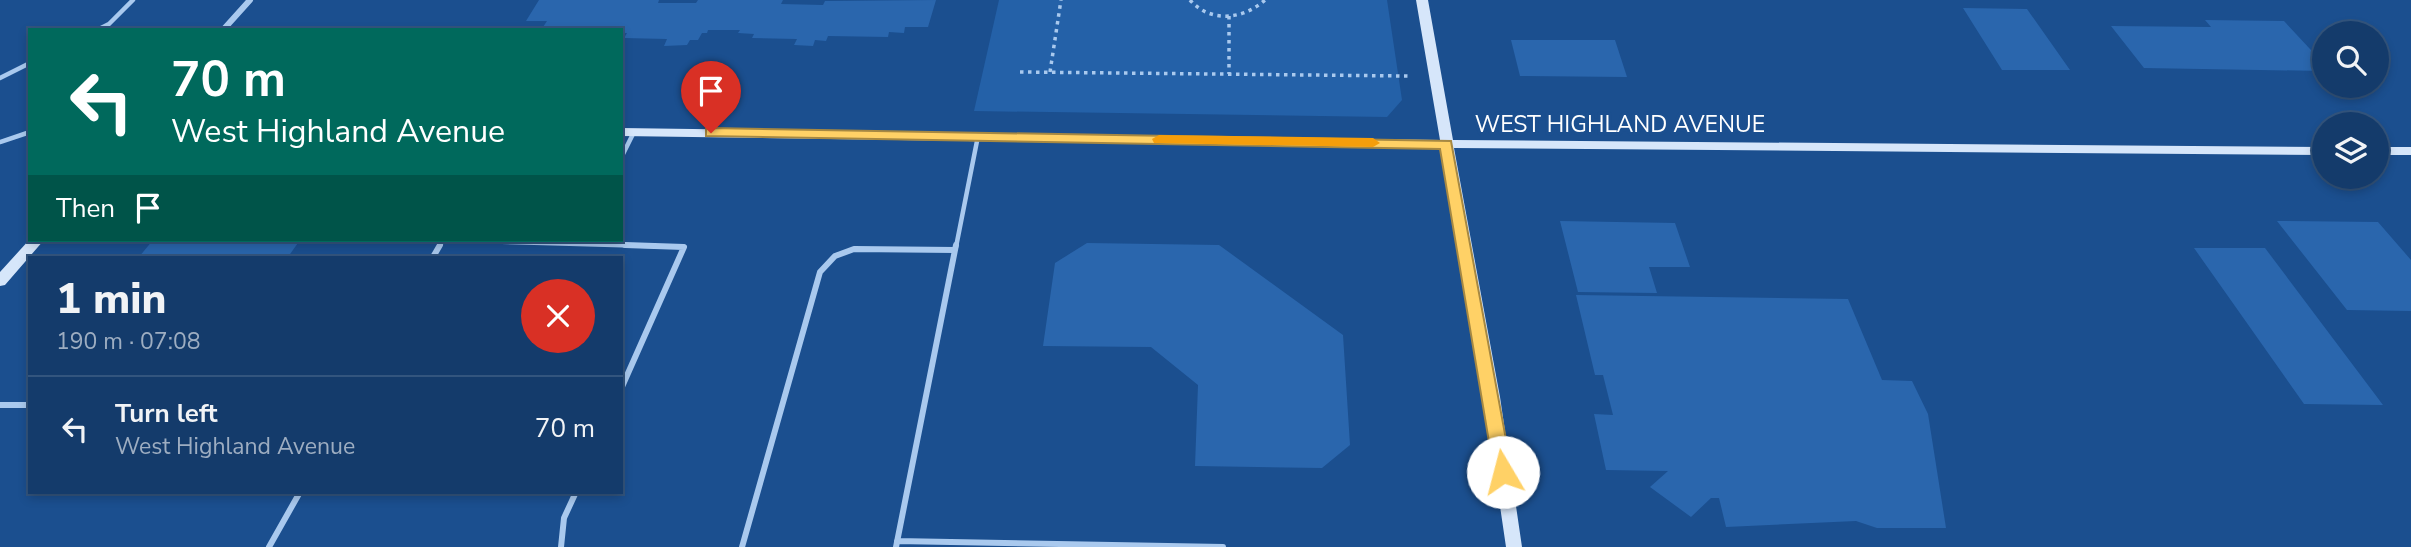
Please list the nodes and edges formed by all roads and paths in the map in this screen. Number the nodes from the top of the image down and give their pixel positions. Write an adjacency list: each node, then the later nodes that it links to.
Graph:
1 (133, 0): 8 (lane)
2 (250, 0): 9 (street)
3 (1061, 0): 12 (path)
4 (1190, 0): 7 (path)
5 (1265, 0): 7 (path)
6 (1422, 0): 15 (street)
7 (1229, 16): 13 (path)
8 (101, 28)
9 (225, 28)
10 (28, 64): 14 (lane)
11 (1020, 72): 12 (path)
12 (1050, 72): 13 (path)
13 (1229, 74): 15 (path)
14 (0, 78)
15 (1436, 82): 20 (street)
16 (628, 132): 18 (street, WEST HIGHLAND AVENUE); 21 (lane)
17 (28, 133): 19 (lane)
18 (978, 136): 20 (street, WEST HIGHLAND AVENUE); 27 (lane)
19 (0, 142)
20 (1446, 144): 22 (street, WEST HIGHLAND AVENUE); 39 (street)
21 (623, 151)
22 (2312, 151)
23 (2389, 151): 24 (street)
24 (2411, 152)
25 (35, 242): 28 (street)
26 (580, 242): 29 (lane)
27 (955, 250): 34 (lane); 37 (lane)
28 (0, 281)
29 (623, 384)
30 (0, 405): 31 (lane)
31 (28, 405)
32 (299, 494): 35 (lane)
33 (575, 494): 36 (lane)
34 (897, 544): 38 (lane)
35 (269, 547)
36 (561, 547)
37 (742, 547)
38 (1223, 547)
39 (1514, 547)

